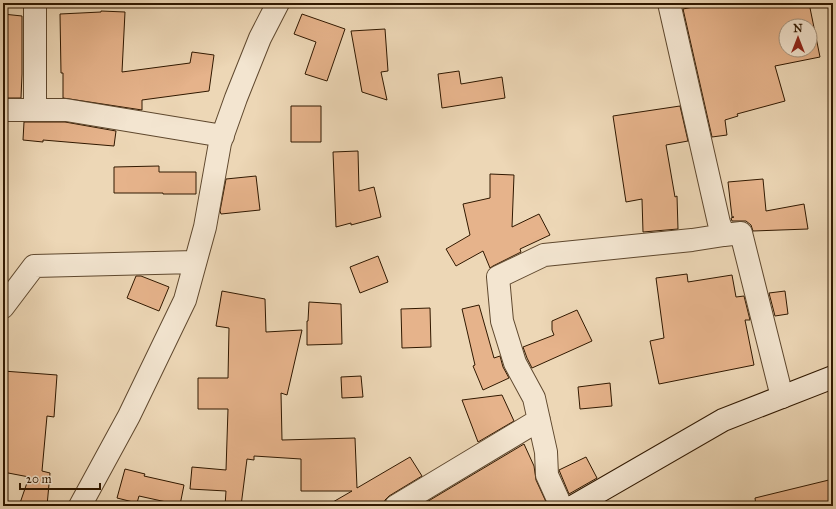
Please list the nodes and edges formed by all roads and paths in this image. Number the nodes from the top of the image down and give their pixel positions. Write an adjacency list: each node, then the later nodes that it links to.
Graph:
1 (35, 3): 5 (street)
2 (278, 3): 6 (street)
3 (669, 3): 7 (street)
4 (3, 110): 5 (street)
5 (35, 110): 6 (street)
6 (223, 136): 8 (street)
7 (724, 235): 11 (street); 12 (street)
8 (195, 262): 9 (street); 13 (street)
9 (3, 307)
10 (833, 377): 11 (street)
11 (782, 397): 16 (street)
12 (539, 420): 14 (street); 15 (street)
13 (80, 506)
14 (396, 506)
15 (561, 506)
16 (574, 506)

